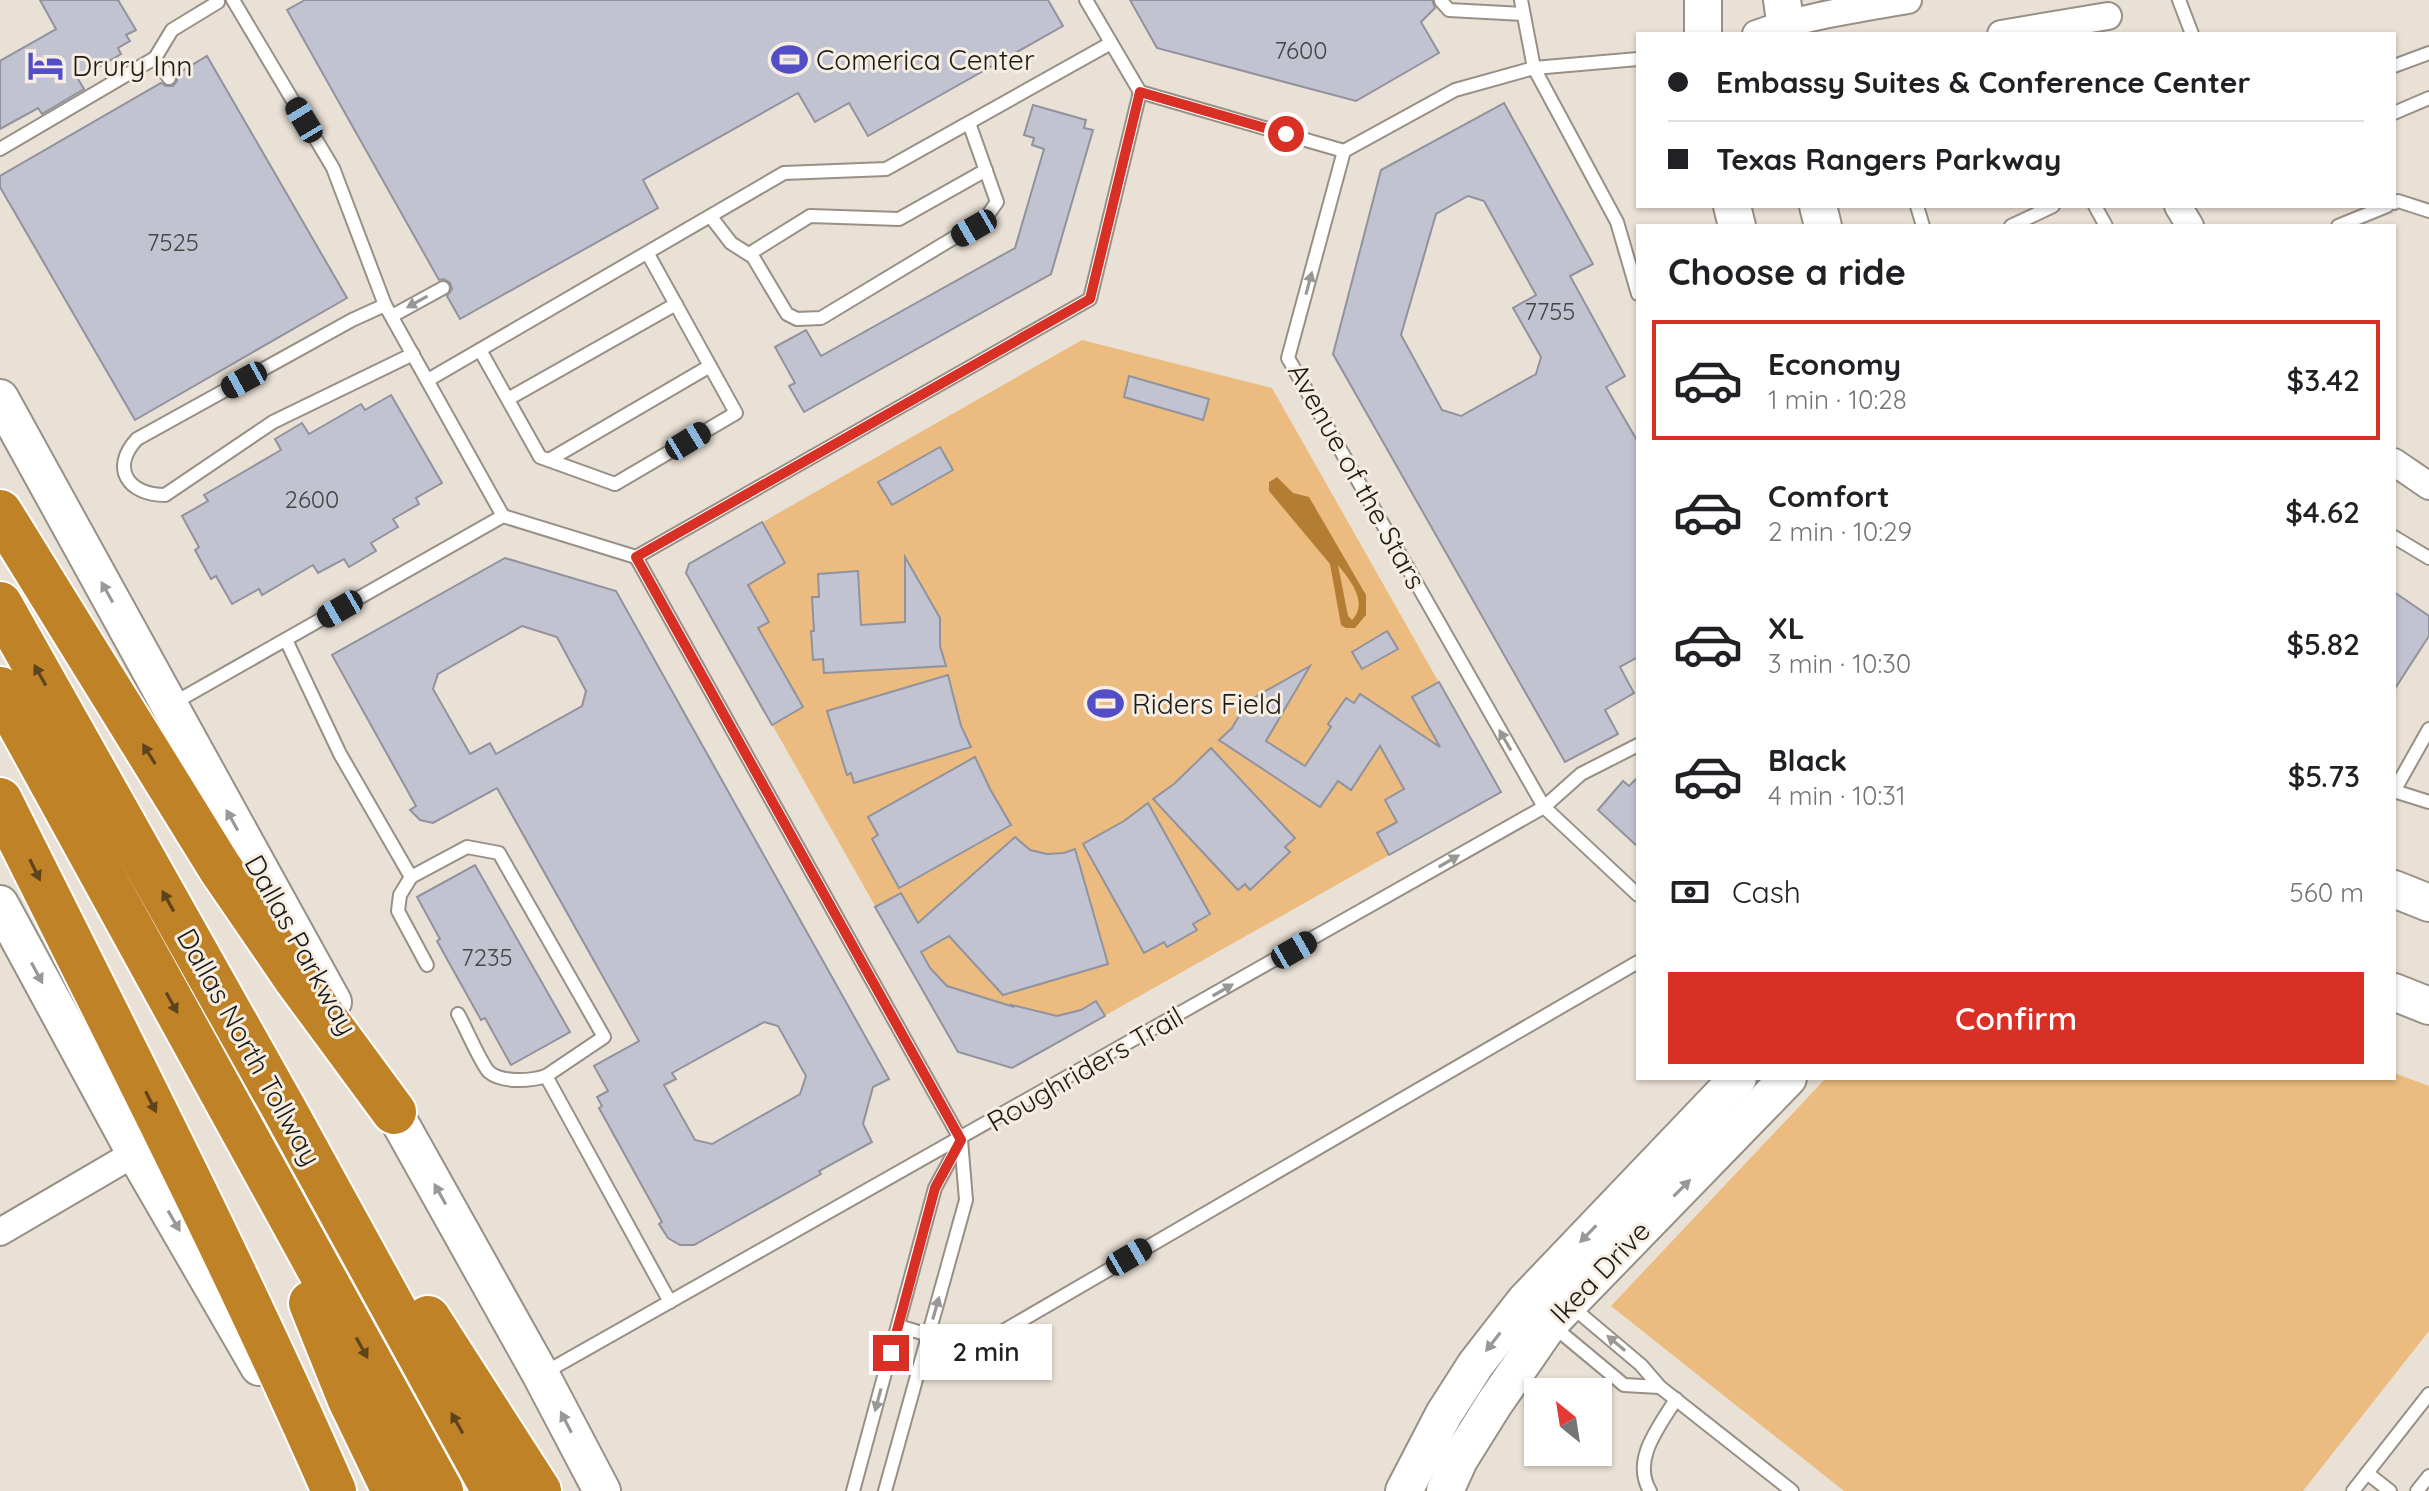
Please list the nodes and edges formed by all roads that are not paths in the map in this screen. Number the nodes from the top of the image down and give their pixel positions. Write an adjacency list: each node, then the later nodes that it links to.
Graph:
1 (233, 0): 41 (lane)
2 (1086, 0): 15 (lane)
3 (1521, 0): 9 (lane)
4 (1703, 0): 12 (main road)
5 (1908, 0): 11 (street)
6 (2179, 0): 14 (lane)
7 (219, 1): 17 (lane)
8 (1441, 1): 9 (lane)
9 (1523, 14): 20 (lane)
10 (2109, 17): 13 (street)
11 (1778, 23)
12 (1703, 32)
13 (2014, 32)
14 (2191, 32)
15 (1111, 43): 22 (lane); 25 (lane)
16 (2429, 53): 19 (lane)
17 (155, 58): 21 (lane); 26 (lane)
18 (1636, 59): 20 (lane)
19 (2396, 65)
20 (1534, 68): 27 (lane); 38 (lane)
21 (169, 78)
22 (1140, 92): 27 (lane); 54 (lane)
23 (2429, 98): 24 (lane)
24 (2396, 112)
25 (969, 123): 28 (lane); 33 (lane)
26 (0, 149)
27 (1344, 151): 66 (lane, Avenue of the Stars, one-way to 27)
28 (986, 170): 37 (lane); 37 (lane)
29 (2396, 202): 32 (lane)
30 (2049, 208): 34 (lane)
31 (2382, 208): 35 (lane)
32 (2429, 211)
33 (711, 217): 36 (lane); 37 (lane)
34 (2015, 224)
35 (2343, 224)
36 (648, 254): 40 (lane); 42 (lane)
37 (749, 254)
38 (1636, 287)
39 (443, 288): 41 (lane, one-way to 41)
40 (676, 304): 44 (lane); 47 (lane)
41 (388, 310): 43 (lane); 43 (lane)
42 (480, 350): 45 (lane); 47 (lane)
43 (413, 354): 45 (lane)
44 (710, 366): 48 (lane); 48 (lane)
45 (428, 380): 52 (lane)
46 (0, 398): 59 (main road, Dallas Parkway, one-way to 46)
47 (508, 399): 48 (lane)
48 (549, 460)
49 (2396, 463): 50 (street)
50 (2429, 486)
51 (0, 512): 81 (highway, one-way to 51)
52 (503, 516): 54 (lane); 57 (lane)
53 (2396, 538): 55 (lane)
54 (636, 557): 83 (lane)
55 (2429, 558)
56 (0, 604): 80 (highway, Dallas North Tollway, one-way to 56)
57 (286, 640): 59 (lane); 67 (lane)
58 (0, 689): 82 (highway, Dallas North Tollway, one-way to 82)
59 (169, 706): 81 (main road, Dallas Parkway, one-way to 59)
60 (2429, 729): 62 (lane)
61 (1636, 746): 66 (lane, Roughriders Trail)
62 (2396, 787)
63 (2396, 792): 65 (lane)
64 (0, 800): 96 (highway, one-way to 96)
65 (2429, 802)
66 (1544, 807): 69 (lane, Avenue of the Stars); 83 (lane, Roughriders Trail, one-way to 66)
67 (411, 877): 73 (lane); 77 (lane)
68 (2396, 890): 70 (main road)
69 (1636, 893)
70 (2429, 903)
71 (0, 904): 84 (main road, one-way to 84)
72 (1636, 963): 89 (lane)
73 (427, 965)
74 (2396, 993): 75 (main road)
75 (2429, 1006)
76 (458, 1014): 77 (lane)
77 (546, 1076): 86 (lane)
78 (1736, 1080): 87 (main road, Ikea Drive, one-way to 87)
79 (1786, 1080): 87 (main road, Ikea Drive, one-way to 79)
80 (283, 1107): 99 (highway, Dallas North Tollway, one-way to 80); 100 (highway)
81 (394, 1112): 90 (main road, Dallas Parkway, one-way to 81)
82 (243, 1132): 97 (highway); 98 (highway, Dallas North Tollway, one-way to 98)
83 (961, 1140): 86 (lane, Roughriders Trail); 88 (lane); 89 (lane, one-way to 83)
84 (135, 1153): 85 (street); 96 (main road, one-way to 96)
85 (0, 1232)
86 (670, 1302): 90 (lane, Roughriders Trail)
87 (1546, 1302): 91 (lane, one-way to 87); 91 (lane); 104 (main road, Ikea Drive, one-way to 104); 105 (main road, Ikea Drive)
88 (898, 1326): 89 (lane); 102 (lane, one-way to 102)
89 (928, 1335): 103 (lane)
90 (541, 1375): 101 (main road, Dallas Parkway, one-way to 90)
91 (1660, 1387): 93 (lane)
92 (2429, 1394): 94 (lane)
93 (1676, 1399): 106 (lane); 107 (lane)
94 (2367, 1473): 108 (lane); 109 (lane)
95 (2429, 1476): 110 (lane)
96 (333, 1491)
97 (394, 1491)
98 (441, 1491)
99 (494, 1491)
100 (539, 1491)
101 (602, 1491)
102 (853, 1491)
103 (885, 1491)
104 (1404, 1491)
105 (1445, 1491)
106 (1650, 1491)
107 (1792, 1491)
108 (2353, 1491)
109 (2390, 1491)
110 (2417, 1491)

